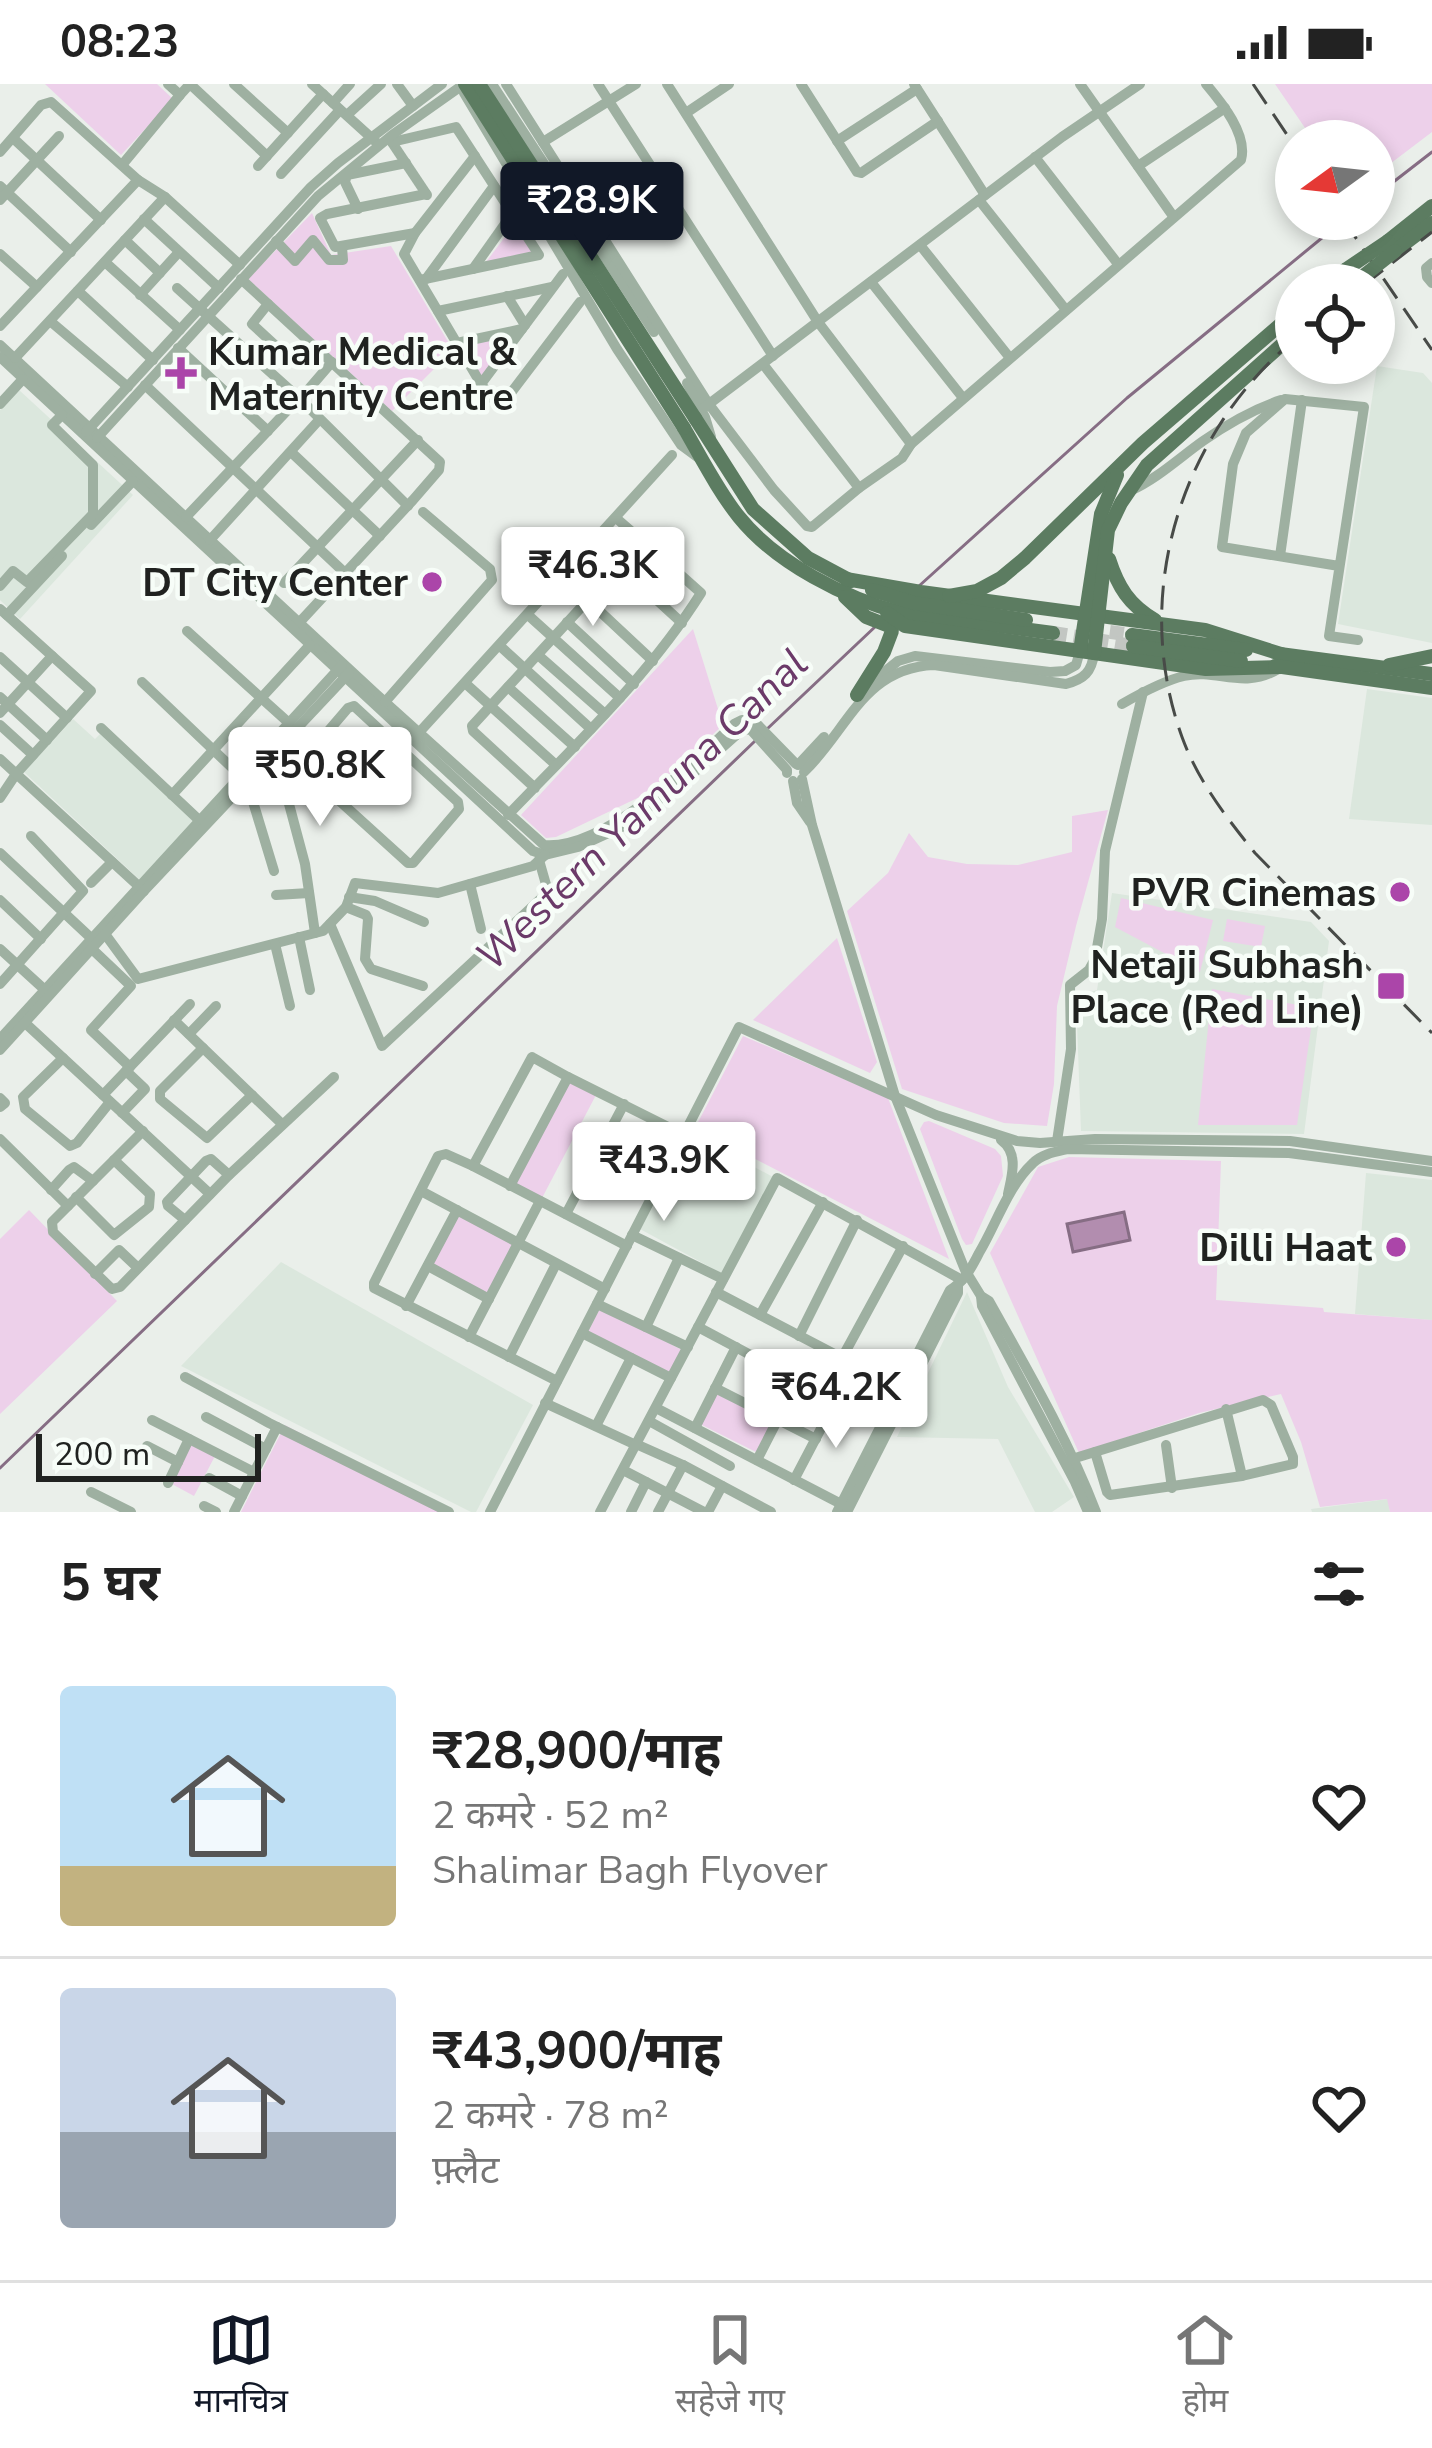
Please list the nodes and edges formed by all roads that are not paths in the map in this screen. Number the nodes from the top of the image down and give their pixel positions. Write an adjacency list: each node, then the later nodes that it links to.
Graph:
1 (168, 84): 22 (street)
2 (234, 84): 32 (street)
3 (312, 84): 21 (street)
4 (350, 84): 27 (street)
5 (381, 84): 27 (street)
6 (398, 84): 24 (street)
7 (479, 84): 124 (main road, bridge)
8 (492, 84): 30 (street)
9 (506, 84): 30 (street)
10 (598, 84): 23 (street)
11 (637, 84): 23 (street)
12 (668, 84): 29 (street)
13 (801, 84): 37 (street)
14 (1080, 84): 28 (street)
15 (1140, 84): 28 (street)
16 (1206, 84): 26 (street)
17 (461, 85): 20 (street); 25 (street); 124 (main road, bridge)
18 (727, 85): 29 (street)
19 (916, 87): 31 (street); 37 (street)
20 (442, 88): 24 (street); 25 (street); 36 (street)
21 (323, 94): 27 (street); 32 (street)
22 (180, 95): 40 (street); 45 (street)
23 (609, 101): 38 (street); 111 (street)
24 (413, 106): 36 (street)
25 (471, 106): 33 (street)
26 (1225, 108): 47 (street); 59 (street)
27 (340, 109): 36 (street); 48 (street)
28 (1098, 111): 42 (street); 47 (street)
29 (686, 113): 97 (street)
30 (519, 119): 33 (street); 38 (street); 124 (street)
31 (938, 121): 37 (street); 54 (street)
32 (287, 133): 40 (street)
33 (489, 135): 124 (street)
34 (59, 136): 43 (street)
35 (13, 138): 39 (street); 43 (street); 45 (street)
36 (383, 141): 41 (street); 44 (street); 65 (street); 76 (street)
37 (837, 141)
38 (543, 142): 124 (street)
39 (0, 152)
40 (268, 156): 46 (street)
41 (475, 156): 50 (street); 57 (street)
42 (1035, 157): 54 (street); 73 (street)
43 (37, 160): 51 (street); 60 (street)
44 (406, 164): 52 (street); 56 (street)
45 (122, 165): 49 (street)
46 (258, 166)
47 (1138, 166): 59 (street)
48 (281, 174)
49 (138, 180): 53 (street); 60 (street)
50 (494, 186): 58 (street); 82 (street)
51 (2, 193): 68 (street)
52 (426, 194): 56 (street); 57 (street)
53 (165, 197): 61 (street); 76 (street)
54 (982, 198): 66 (street); 93 (street)
55 (1432, 206): 74 (main road, bridge)
56 (358, 208): 67 (street)
57 (436, 209): 63 (street)
58 (512, 214): 77 (street); 77 (street)
59 (1173, 216): 73 (street)
60 (101, 220): 68 (street)
61 (144, 220): 64 (street); 69 (street)
62 (1432, 223): 75 (main road, bridge)
63 (415, 233): 67 (street); 82 (street)
64 (125, 240): 71 (street); 78 (street)
65 (276, 241): 67 (street); 81 (street)
66 (920, 245): 83 (street); 108 (street)
67 (342, 247)
68 (70, 252): 84 (street)
69 (179, 252): 78 (street); 87 (street)
70 (0, 254): 84 (street)
71 (104, 262): 88 (street); 89 (street)
72 (1432, 262): 80 (street)
73 (1118, 264): 93 (street)
74 (1356, 264)
75 (1379, 264)
76 (240, 265): 87 (street)
77 (473, 269): 82 (street)
78 (160, 273): 89 (street)
79 (563, 274): 85 (street)
80 (1430, 278)
81 (241, 279): 92 (street); 94 (street)
82 (423, 280): 95 (street)
83 (871, 282): 97 (street); 118 (street)
84 (37, 287): 98 (street)
85 (553, 287): 90 (street); 99 (street)
86 (177, 288): 94 (street)
87 (219, 288): 94 (street)
88 (77, 291): 96 (street); 110 (street)
89 (140, 295): 101 (street)
90 (507, 296): 95 (street); 99 (street)
91 (580, 302): 114 (street)
92 (268, 304): 109 (street); 112 (street)
93 (1066, 310): 108 (street)
94 (205, 311): 101 (street); 104 (street); 117 (street)
95 (438, 311): 102 (street)
96 (50, 321): 107 (street); 116 (street)
97 (818, 322): 111 (street); 128 (street)
98 (0, 326)
99 (523, 327): 102 (street); 114 (street)
100 (1275, 329): 131 (main road)
101 (179, 330): 110 (street)
102 (458, 344): 114 (street)
103 (0, 345): 107 (street)
104 (178, 348): 115 (street); 125 (street)
105 (1275, 351): 137 (main road)
106 (0, 357): 113 (street)
107 (15, 358): 126 (street)
108 (1010, 358): 118 (street)
109 (290, 359)
110 (152, 360): 116 (street)
111 (768, 360): 124 (street); 135 (street)
112 (332, 362): 117 (street); 127 (street)
113 (23, 379): 121 (street); 122 (street)
114 (481, 384)
115 (145, 385): 126 (street); 132 (street)
116 (128, 387): 126 (street)
117 (303, 395): 123 (street); 125 (street)
118 (963, 398): 128 (street)
119 (1285, 398): 120 (street); 137 (street); 148 (street)
120 (1302, 400): 148 (street); 149 (street)
121 (0, 404)
122 (62, 415): 126 (street); 155 (street)
123 (319, 420): 129 (street); 133 (street)
124 (686, 420): 135 (street); 154 (main road); 154 (main road)
125 (268, 431): 132 (street)
126 (91, 435): 134 (street); 141 (street)
127 (418, 440): 133 (street); 138 (street)
128 (911, 445): 135 (street)
129 (290, 452): 136 (street); 139 (street)
130 (672, 455): 142 (street)
131 (1124, 463): 156 (main road); 162 (main road)
132 (234, 469): 136 (street); 141 (street)
133 (380, 479): 138 (street); 139 (street)
134 (133, 481): 160 (street); 166 (street)
135 (859, 488)
136 (256, 490): 144 (street); 146 (street)
137 (1130, 491): 147 (main road)
138 (408, 506): 143 (street)
139 (352, 510): 143 (street); 146 (street)
140 (422, 512): 196 (street)
141 (186, 517): 144 (street)
142 (616, 518): 145 (street); 152 (street)
143 (380, 536): 151 (street)
144 (210, 540): 166 (street)
145 (646, 544): 150 (street); 164 (street)
146 (318, 548): 151 (street); 153 (street)
147 (1105, 548): 162 (main road); 165 (main road)
148 (1280, 556): 149 (street)
149 (1339, 566): 172 (street)
150 (622, 568): 158 (street); 164 (street)
151 (345, 573): 166 (street)
152 (562, 577): 158 (street); 161 (street)
153 (284, 583)
154 (842, 585): 157 (main road); 157 (main road); 159 (main road)
155 (0, 586)
156 (950, 596): 159 (main road); 162 (main road)
157 (888, 598): 159 (main road); 159 (main road)
158 (587, 601): 163 (street); 181 (street)
159 (904, 611): 167 (main road); 175 (main road); 193 (main road)
160 (6, 615): 169 (street); 177 (street)
161 (528, 615): 170 (street); 174 (street)
162 (1092, 615): 165 (main road); 175 (main road)
163 (567, 622): 170 (street); 189 (street)
164 (682, 623): 181 (street)
165 (1161, 624): 180 (main road)
166 (296, 626): 173 (street); 184 (street)
167 (1054, 629)
168 (187, 632): 194 (street)
169 (0, 633)
170 (554, 638): 176 (street); 195 (street)
171 (1133, 640): 180 (main road)
172 (1358, 640)
173 (310, 645): 184 (street); 194 (street)
174 (500, 646): 183 (street); 188 (street)
175 (1087, 652): 180 (main road); 193 (street); 216 (street)
176 (538, 655): 183 (street); 200 (street)
177 (52, 656): 186 (street); 201 (street)
178 (1432, 656): 182 (main road)
179 (0, 657): 186 (street)
180 (1283, 661): 182 (main road); 191 (main road); 192 (street)
181 (653, 662): 189 (street)
182 (1378, 667): 185 (main road)
183 (525, 668): 190 (street); 205 (street)
184 (345, 671): 196 (street); 202 (street); 206 (street); 208 (street)
185 (1432, 674)
186 (28, 682): 198 (street); 201 (street)
187 (142, 682): 210 (street)
188 (465, 683): 199 (street); 206 (street)
189 (634, 684): 195 (street)
190 (508, 687): 199 (street); 209 (street)
191 (1432, 688)
192 (1143, 692): 197 (street); 279 (street)
193 (857, 695): 216 (street)
194 (261, 698): 202 (street); 210 (street)
195 (620, 698): 200 (street)
196 (385, 702): 206 (street)
197 (1122, 704)
198 (3, 705): 207 (street)
199 (491, 706): 215 (street); 219 (street)
200 (605, 714): 205 (street)
201 (67, 718): 207 (street)
202 (289, 723): 213 (street)
203 (0, 724): 211 (street)
204 (100, 728): 220 (street)
205 (591, 729): 209 (street)
206 (416, 736): 222 (street); 226 (street)
207 (46, 740): 211 (street)
208 (280, 747): 213 (street); 214 (street)
209 (574, 747): 215 (street)
210 (214, 750): 218 (street); 220 (street)
211 (33, 755): 217 (street)
212 (0, 759): 217 (street)
213 (260, 762): 218 (street); 232 (street)
214 (300, 764): 214 (street)
215 (556, 765): 219 (street)
216 (797, 772): 226 (street); 266 (street)
217 (16, 774): 221 (street); 227 (street)
218 (244, 778): 223 (street); 228 (street); 231 (street)
219 (535, 788): 222 (street)
220 (172, 795): 223 (street)
221 (0, 798)
222 (508, 815): 226 (street)
223 (199, 820): 231 (street)
224 (31, 836): 236 (street)
225 (0, 853): 236 (street)
226 (545, 854): 230 (street); 238 (street)
227 (112, 862): 229 (street); 231 (street)
228 (274, 871)
229 (91, 883)
230 (470, 884): 235 (street); 239 (street)
231 (141, 888): 241 (street); 244 (street)
232 (309, 893): 233 (street); 240 (street)
233 (276, 895)
234 (0, 899): 243 (street)
235 (348, 902): 237 (street); 238 (street); 249 (street)
236 (64, 914): 243 (street); 244 (street)
237 (424, 922)
238 (329, 924): 240 (street)
239 (481, 929)
240 (315, 933): 242 (street)
241 (105, 934): 244 (street); 245 (street)
242 (299, 938): 245 (street); 251 (street)
243 (41, 939): 247 (street)
244 (91, 944): 250 (street); 255 (street); 262 (street)
245 (275, 944): 254 (street)
246 (0, 949): 247 (street)
247 (17, 965): 248 (street); 250 (street)
248 (0, 984)
249 (422, 986)
250 (45, 989): 255 (street)
251 (310, 990)
252 (190, 1004): 256 (street)
253 (216, 1006): 257 (street)
254 (290, 1006)
255 (22, 1020): 258 (street); 260 (street); 261 (street)
256 (174, 1021): 257 (street); 262 (street)
257 (189, 1034): 259 (street)
258 (0, 1037)
259 (203, 1048): 265 (street); 265 (street)
260 (0, 1050)
261 (63, 1058): 268 (street); 268 (street)
262 (128, 1069): 268 (street); 271 (street)
263 (334, 1077): 273 (street)
264 (568, 1077): 269 (street); 284 (street); 289 (street)
265 (252, 1095): 273 (street)
266 (895, 1096): 272 (street); 276 (street); 277 (street)
267 (0, 1098): 270 (street)
268 (106, 1099): 271 (street)
269 (624, 1104): 276 (street); 298 (street)
270 (0, 1108)
271 (122, 1113): 274 (street)
272 (936, 1115): 275 (street); 277 (street)
273 (282, 1124): 286 (street)
274 (142, 1131): 282 (street); 287 (street)
275 (988, 1131): 279 (street); 296 (street)
276 (684, 1135): 301 (street)
277 (911, 1137): 305 (street)
278 (0, 1139): 290 (street)
279 (1057, 1141): 280 (street)
280 (1152, 1145): 281 (street); 296 (street)
281 (1356, 1155): 283 (street); 285 (street)
282 (114, 1160): 288 (street); 294 (street)
283 (1432, 1161)
284 (473, 1166): 289 (street); 291 (street)
285 (1432, 1172)
286 (230, 1175): 287 (street); 292 (street)
287 (192, 1178): 292 (street); 299 (street)
288 (92, 1181): 290 (street); 294 (street)
289 (510, 1186): 293 (street)
290 (51, 1190): 294 (street)
291 (421, 1191): 297 (street); 317 (street)
292 (210, 1194): 299 (street)
293 (540, 1201): 298 (street); 302 (street)
294 (72, 1202): 310 (street)
295 (823, 1202): 300 (street); 311 (street); 318 (street)
296 (1006, 1203): 303 (street)
297 (457, 1210): 302 (street); 308 (street)
298 (566, 1214): 301 (street)
299 (185, 1220): 309 (street)
300 (857, 1220): 304 (street); 322 (street)
301 (630, 1240): 306 (street); 313 (street)
302 (519, 1242): 307 (street); 315 (street)
303 (986, 1242): 305 (street); 312 (street)
304 (903, 1246): 312 (street); 328 (street)
305 (955, 1246): 312 (street)
306 (679, 1258): 311 (street); 319 (street)
307 (556, 1264): 313 (street); 326 (street)
308 (428, 1266): 315 (street); 317 (street)
309 (137, 1267): 310 (street); 310 (street)
310 (94, 1274)
311 (723, 1279): 314 (street)
312 (962, 1279): 334 (street); 359 (street)
313 (605, 1289): 316 (street)
314 (716, 1292): 318 (street); 320 (street)
315 (489, 1299): 323 (street)
316 (597, 1304): 319 (street); 321 (street)
317 (406, 1306): 323 (street)
318 (760, 1316): 322 (street)
319 (646, 1327): 324 (street)
320 (698, 1327): 324 (street); 325 (street)
321 (582, 1333): 327 (street); 332 (street)
322 (799, 1336): 328 (street)
323 (469, 1337): 326 (street)
324 (688, 1347): 330 (street)
325 (736, 1347): 331 (street); 333 (street)
326 (509, 1357): 332 (street)
327 (631, 1358): 330 (street); 343 (street)
328 (842, 1358): 334 (street)
329 (185, 1377): 345 (street)
330 (671, 1378): 337 (street)
331 (798, 1380): 335 (street); 342 (street)
332 (557, 1382): 336 (street)
333 (715, 1388): 342 (street); 346 (street)
334 (904, 1391): 344 (street)
335 (836, 1400): 344 (street); 348 (street)
336 (545, 1402): 343 (street); 377 (street)
337 (656, 1408): 341 (street); 346 (street)
338 (1226, 1409): 354 (street); 362 (street); 362 (street)
339 (206, 1417): 352 (street)
340 (152, 1420): 347 (street)
341 (649, 1421): 349 (street); 358 (street)
342 (777, 1421): 348 (street); 355 (street)
343 (596, 1426): 349 (street)
344 (886, 1426): 372 (street)
345 (277, 1427): 352 (street); 376 (street)
346 (695, 1428): 353 (street)
347 (189, 1439): 356 (street); 361 (street)
348 (816, 1439): 364 (street)
349 (636, 1445): 357 (street); 360 (street)
350 (1166, 1445): 368 (street)
351 (147, 1446): 356 (street)
352 (266, 1449): 361 (street)
353 (739, 1451): 355 (street); 358 (street)
354 (1095, 1451): 359 (street); 368 (street)
355 (757, 1460): 364 (street)
356 (178, 1462): 366 (street)
357 (683, 1465): 367 (street); 370 (street)
358 (730, 1466): 367 (street)
359 (1074, 1467): 382 (street)
360 (623, 1470): 365 (street); 378 (street)
361 (254, 1472): 371 (street)
362 (1242, 1476): 368 (street)
363 (209, 1478): 371 (street)
364 (794, 1480): 372 (street)
365 (646, 1482): 370 (street); 379 (street)
366 (168, 1483)
367 (721, 1485): 373 (street); 381 (street)
368 (1172, 1488)
369 (91, 1492): 374 (street)
370 (668, 1493): 380 (street); 381 (street)
371 (242, 1496): 375 (street)
372 (843, 1509)
373 (767, 1511)
374 (130, 1512)
375 (234, 1512)
376 (449, 1512)
377 (490, 1512)
378 (601, 1512)
379 (631, 1512)
380 (658, 1512)
381 (706, 1512)
382 (1092, 1512)

